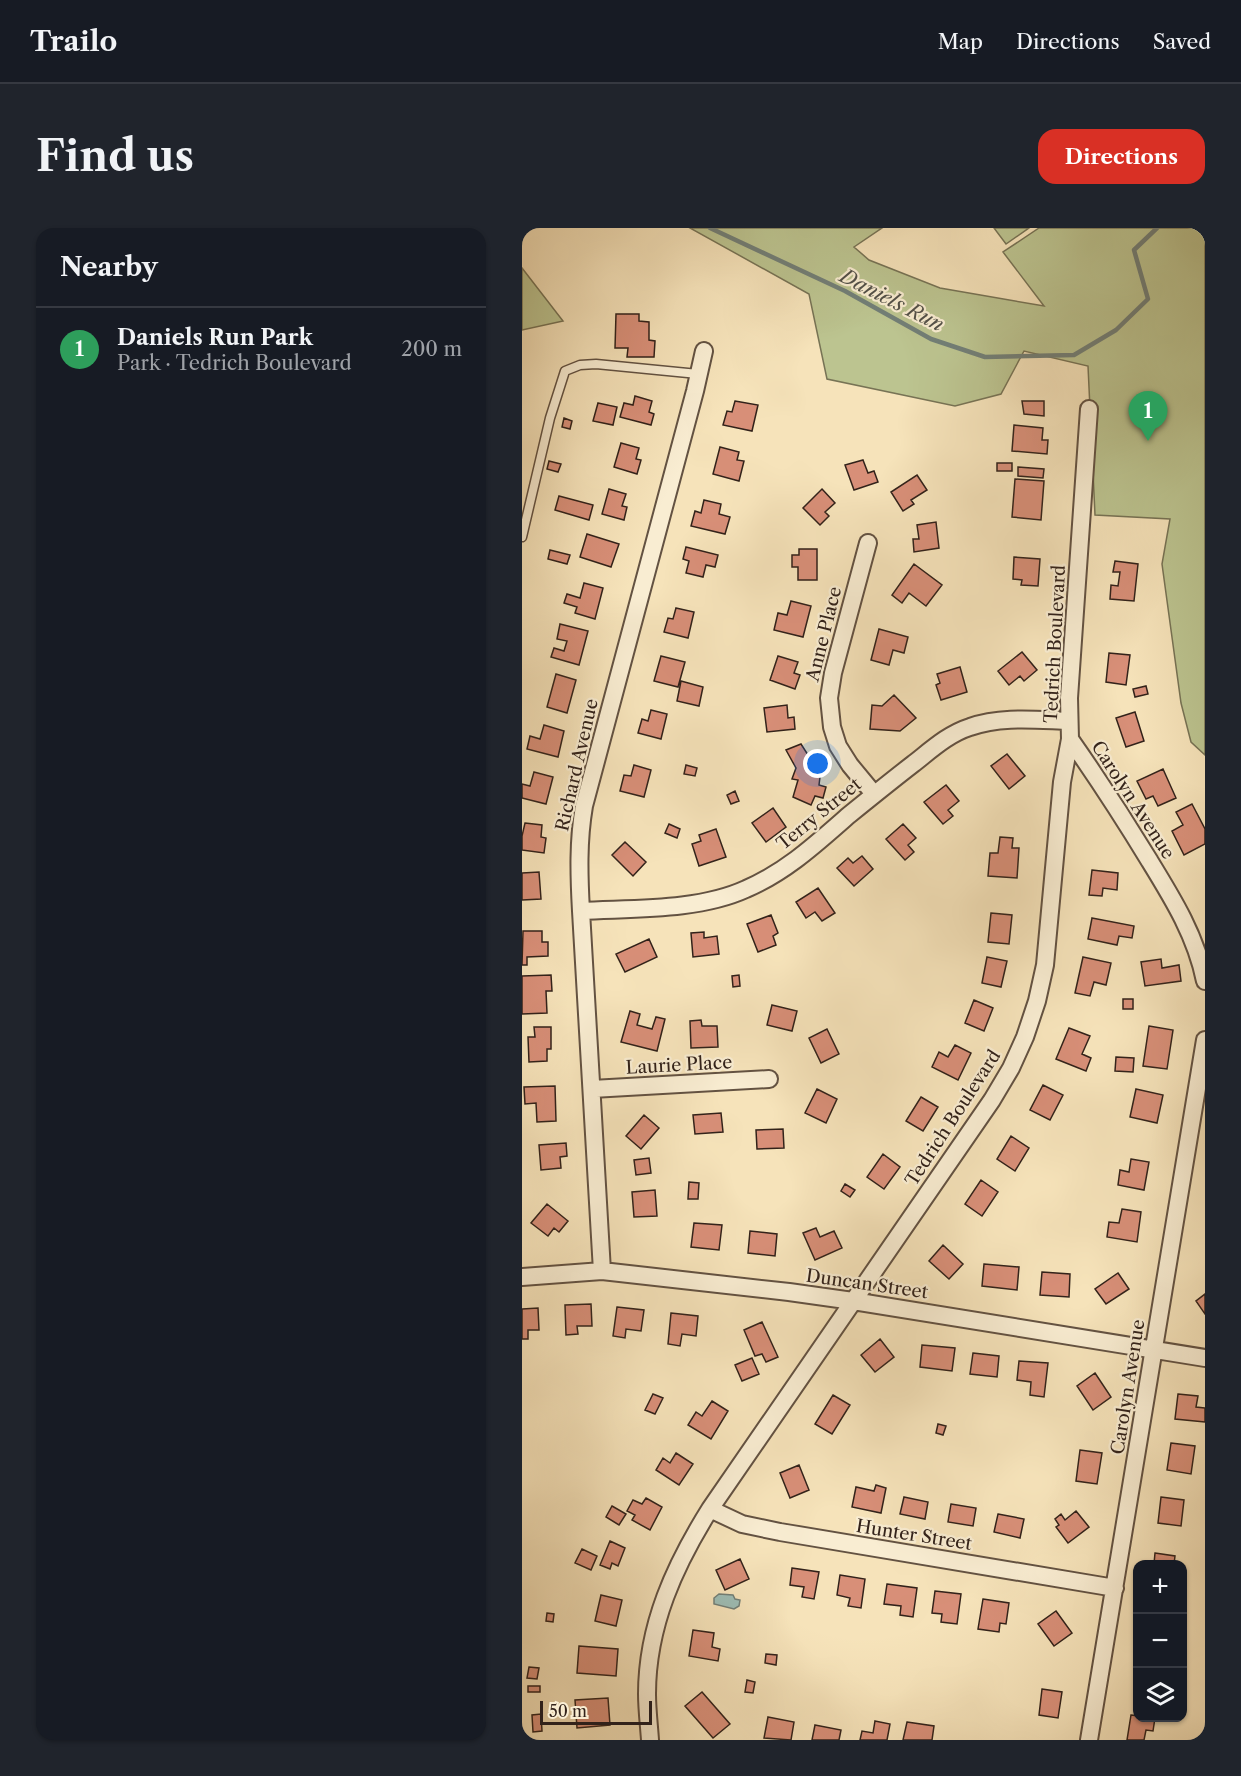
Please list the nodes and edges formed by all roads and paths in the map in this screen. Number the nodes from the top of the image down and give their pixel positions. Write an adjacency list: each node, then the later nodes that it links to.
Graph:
1 (704, 351): 2 (street, Richard Avenue)
2 (698, 374): 4 (lane); 9 (street, Richard Avenue)
3 (1089, 408): 6 (street, Tedrich Boulevard)
4 (522, 537)
5 (868, 543): 8 (street, Anne Place)
6 (1069, 721): 7 (street, Tedrich Boulevard); 8 (street, Terry Street)
7 (1070, 739): 10 (street, Carolyn Avenue); 16 (street, Tedrich Boulevard)
8 (874, 794): 9 (street, Terry Street)
9 (581, 911): 13 (street, Richard Avenue)
10 (1205, 981)
11 (1205, 1040): 17 (street, Carolyn Avenue)
12 (769, 1080): 13 (street, Laurie Place)
13 (592, 1089): 14 (street, Richard Avenue)
14 (602, 1271): 15 (street, Duncan Street); 16 (street, Duncan Street)
15 (522, 1276)
16 (853, 1301): 17 (street, Duncan Street); 19 (street, Tedrich Boulevard)
17 (1154, 1350): 18 (street, Duncan Street); 20 (street, Carolyn Avenue)
18 (1205, 1358)
19 (710, 1509): 20 (street, Hunter Street); 21 (street, Tedrich Boulevard)
20 (1115, 1588): 22 (street, Carolyn Avenue)
21 (650, 1740)
22 (1089, 1740)

